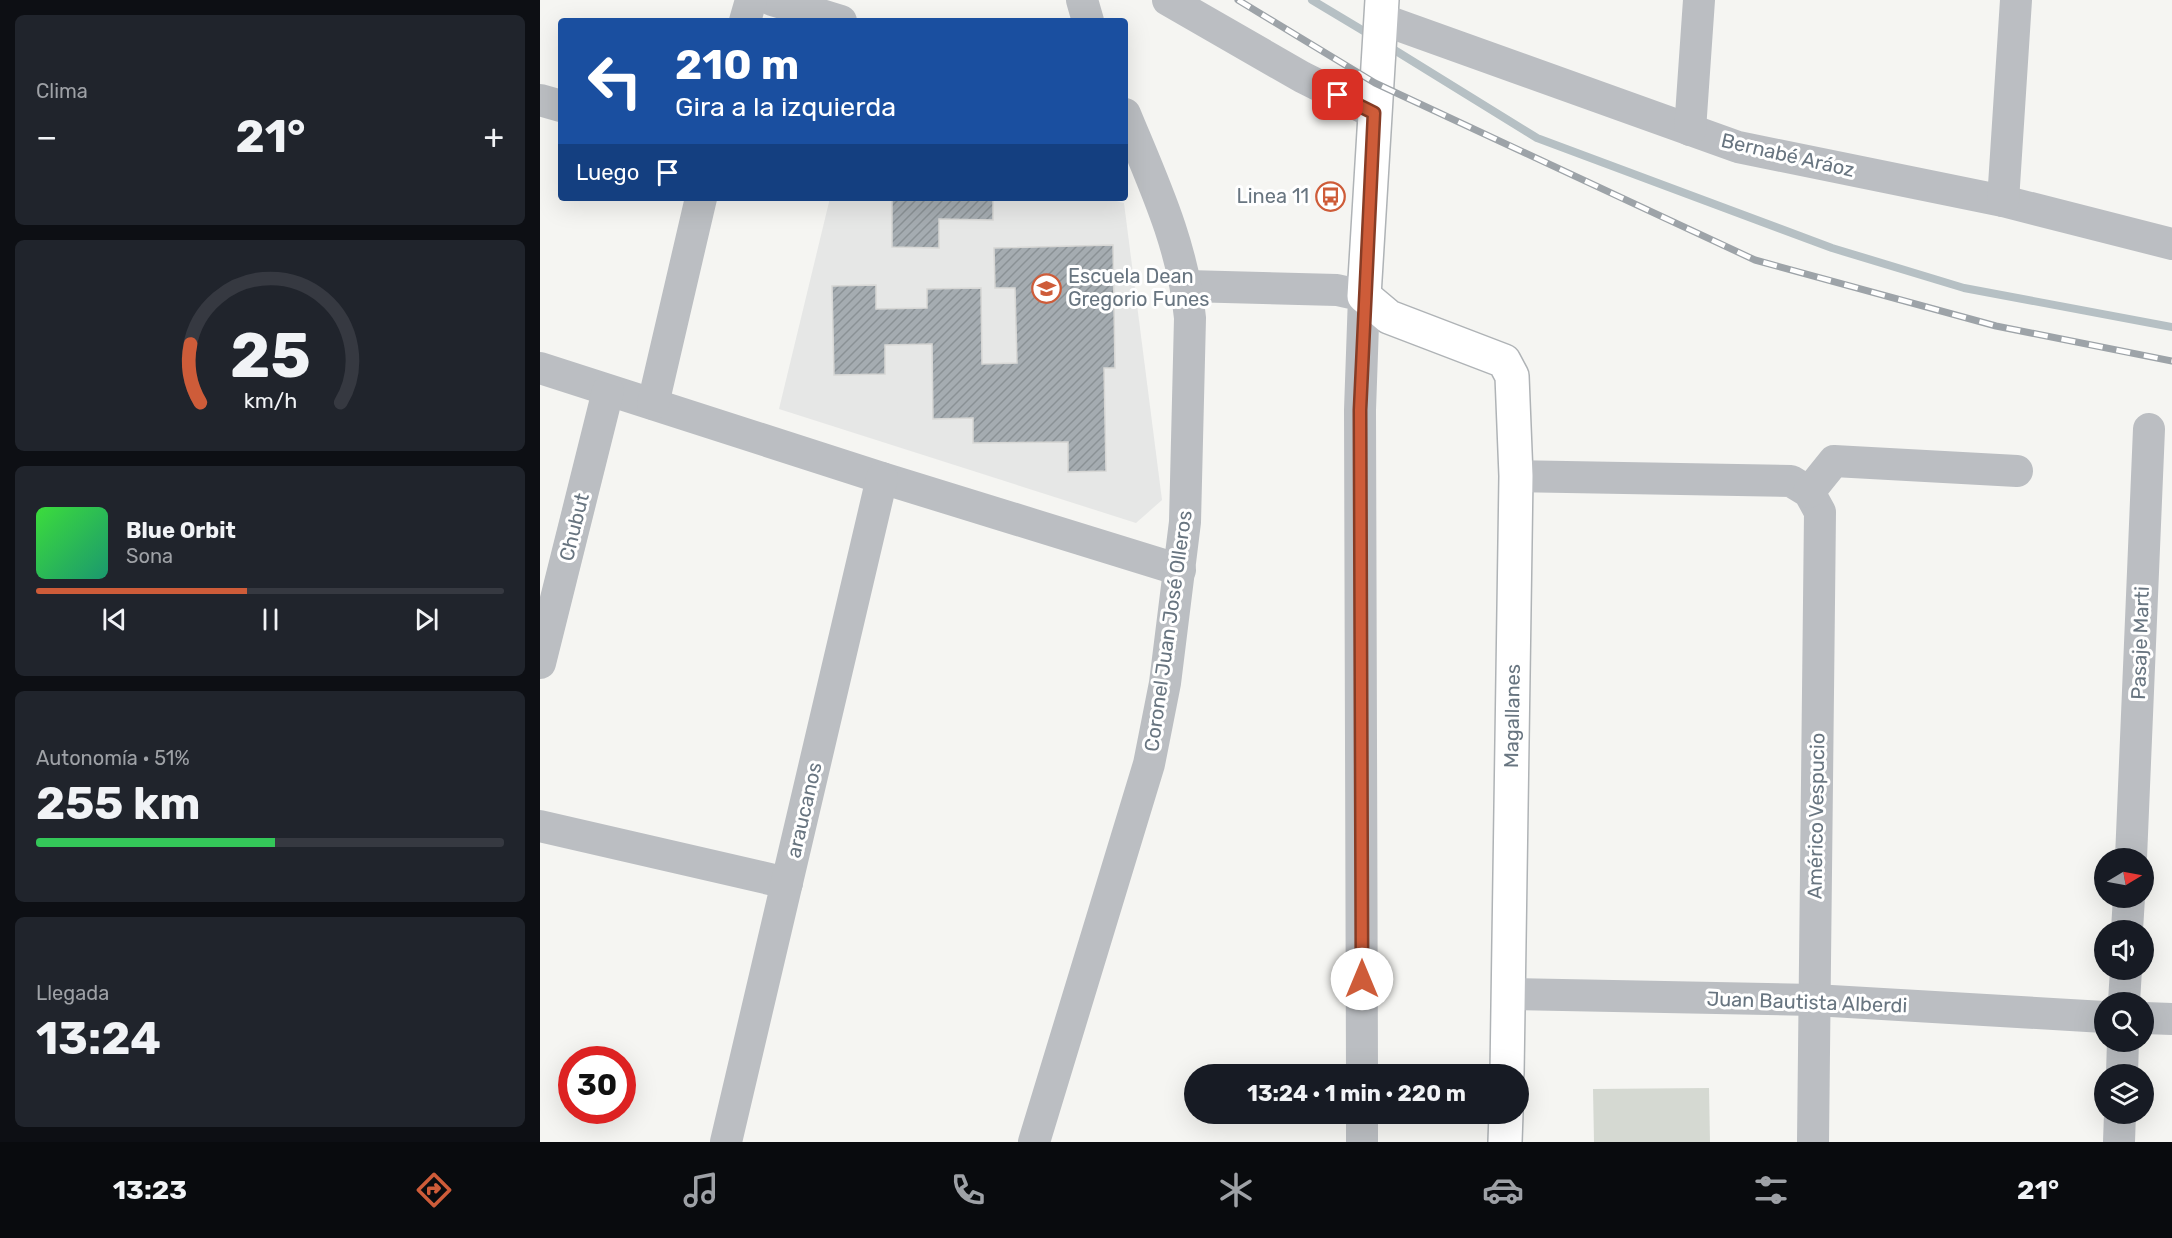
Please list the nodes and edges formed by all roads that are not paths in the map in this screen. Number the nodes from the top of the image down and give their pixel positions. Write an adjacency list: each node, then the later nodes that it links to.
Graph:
1 (751, 0): 8 (street)
2 (772, 0): 9 (street)
3 (1082, 0): 10 (street)
4 (1168, 0): 13 (street)
5 (1699, 0): 15 (street)
6 (2016, 0): 17 (street)
7 (1381, 17): 13 (main road); 15 (street, Bernabé Aráoz)
8 (746, 18)
9 (831, 18)
10 (1087, 18)
11 (540, 100): 12 (street)
12 (558, 105)
13 (1374, 113): 20 (main road)
14 (1128, 121): 19 (street, Coronel Juan José Olleros)
15 (1690, 130): 17 (street, Bernabé Aráoz)
16 (700, 201): 23 (street)
17 (2003, 201): 18 (street, Bernabé Aráoz)
18 (2172, 244)
19 (1187, 286): 20 (street); 29 (street, Coronel Juan José Olleros)
20 (1364, 296): 26 (main road, Magallanes); 39 (street)
21 (540, 368): 22 (street)
22 (608, 391): 23 (street); 30 (street, Chubut)
23 (653, 404): 27 (street)
24 (2149, 429): 32 (street, Pasaje Marti)
25 (2017, 471): 28 (street)
26 (1516, 476): 28 (street); 34 (main road, Magallanes)
27 (882, 478): 29 (street); 33 (street, araucanos)
28 (1809, 492): 35 (street, Américo Vespucio)
29 (1180, 570): 45 (street, Coronel Juan José Olleros)
30 (540, 663)
31 (540, 826): 33 (street)
32 (2131, 848)
33 (787, 883): 44 (street, araucanos)
34 (1508, 994): 35 (street, Juan Bautista Alberdi); 40 (main road, Magallanes)
35 (1814, 1000): 36 (street, Juan Bautista Alberdi); 48 (street, Américo Vespucio)
36 (2094, 1016)
37 (2154, 1018): 38 (street)
38 (2172, 1019)
39 (1362, 1064)
40 (1507, 1064)
41 (1362, 1124): 46 (street)
42 (1506, 1124): 47 (main road)
43 (2120, 1124): 49 (street)
44 (726, 1142)
45 (1034, 1142)
46 (1362, 1142)
47 (1505, 1142)
48 (1813, 1142)
49 (2119, 1142)

